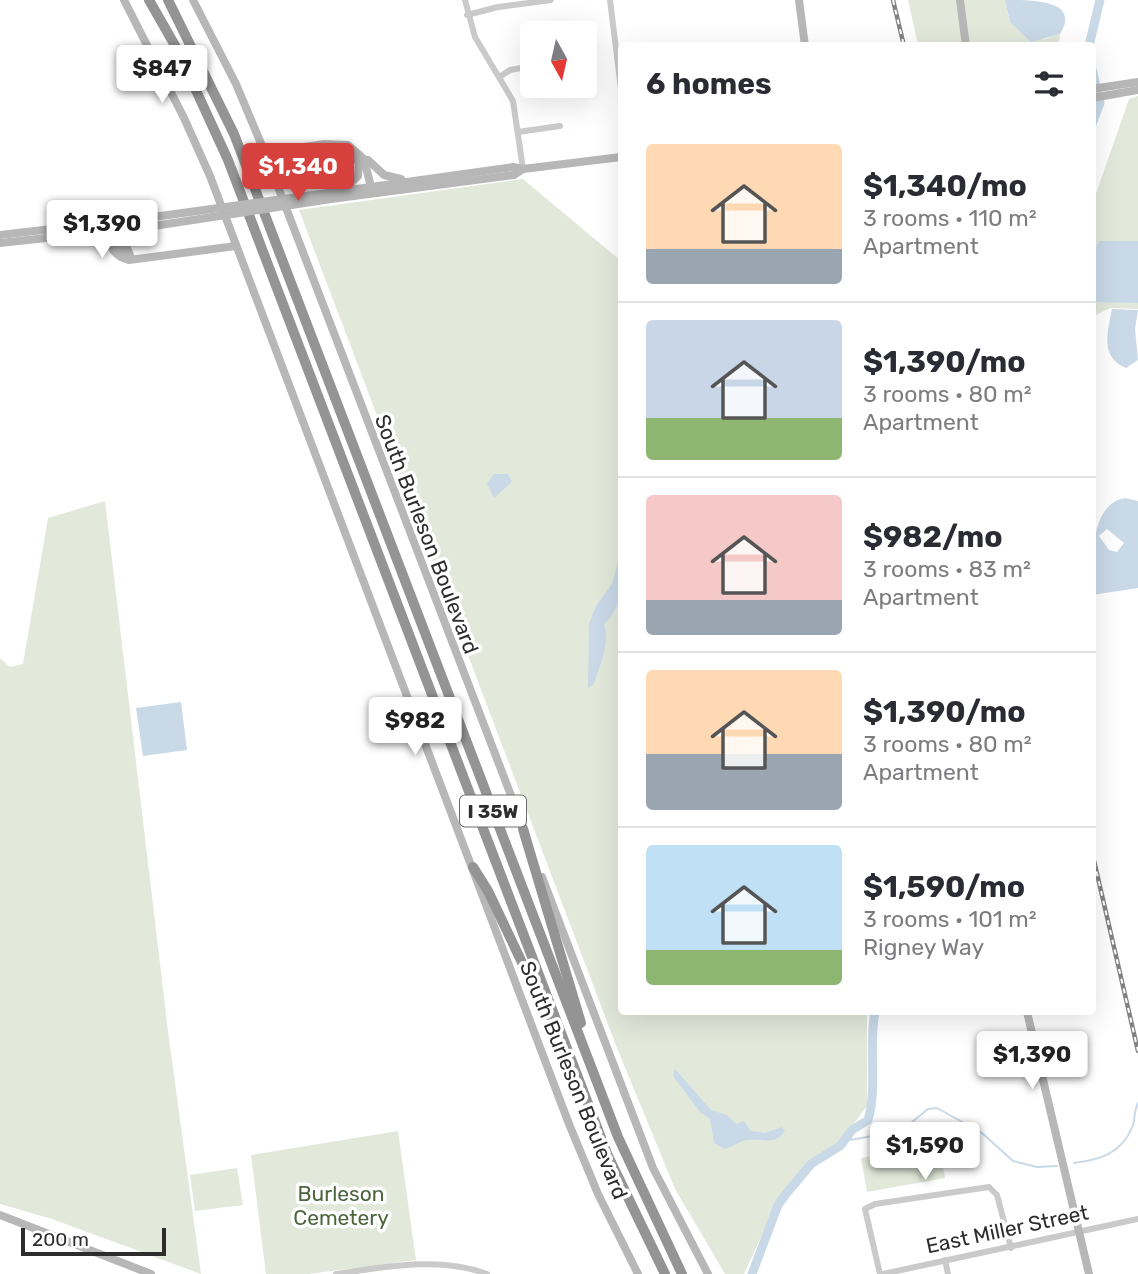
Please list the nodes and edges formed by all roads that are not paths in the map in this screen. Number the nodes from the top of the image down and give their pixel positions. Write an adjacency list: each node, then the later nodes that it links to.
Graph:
1 (124, 0): 37 (main road, South Burleson Boulevard)
2 (149, 0): 44 (highway, I 35W)
3 (168, 0): 43 (highway, I 35W)
4 (193, 0): 25 (main road, South Burleson Boulevard)
5 (465, 0): 11 (street)
6 (551, 0): 10 (street)
7 (610, 0): 14 (street)
8 (799, 0): 12 (main road)
9 (960, 0): 13 (main road)
10 (537, 1): 11 (street)
11 (467, 15): 16 (street)
12 (804, 42)
13 (965, 42)
14 (618, 65)
15 (520, 68): 16 (street)
16 (501, 76): 22 (street)
17 (1138, 82): 18 (main road)
18 (1096, 88)
19 (1138, 90): 20 (main road)
20 (1096, 97)
21 (561, 127): 22 (street)
22 (518, 132): 27 (street)
23 (348, 145): 24 (main road); 25 (main road); 30 (main road)
24 (359, 152): 28 (main road); 29 (main road)
25 (265, 153): 40 (main road, South Burleson Boulevard)
26 (618, 157): 27 (main road)
27 (523, 169): 28 (main road); 29 (main road)
28 (421, 179): 29 (main road)
29 (372, 190): 30 (main road)
30 (342, 194): 31 (main road, bridge)
31 (147, 222): 32 (main road); 33 (main road)
32 (109, 227): 33 (main road); 34 (main road); 35 (main road); 38 (main road); 39 (main road)
33 (133, 229): 39 (main road)
34 (0, 235)
35 (46, 238): 36 (main road); 38 (main road)
36 (0, 243)
37 (236, 246): 39 (main road); 41 (main road, South Burleson Boulevard)
38 (111, 248): 39 (main road)
39 (133, 260)
40 (523, 829): 43 (highway); 56 (main road, South Burleson Boulevard)
41 (472, 867): 44 (highway); 53 (main road, South Burleson Boulevard)
42 (1028, 1015): 47 (main road)
43 (597, 1083): 55 (highway, I 35W)
44 (580, 1084): 54 (highway, I 35W)
45 (0, 1215): 50 (main road)
46 (1138, 1219): 47 (street, East Miller Street)
47 (1080, 1232): 48 (street, East Miller Street); 59 (main road)
48 (1011, 1248): 49 (street, East Miller Street); 57 (street)
49 (945, 1260): 57 (street, East Miller Street); 58 (street)
50 (151, 1274)
51 (337, 1274): 52 (street)
52 (486, 1274)
53 (638, 1274)
54 (665, 1274)
55 (682, 1274)
56 (708, 1274)
57 (881, 1274)
58 (948, 1274)
59 (1089, 1274)

